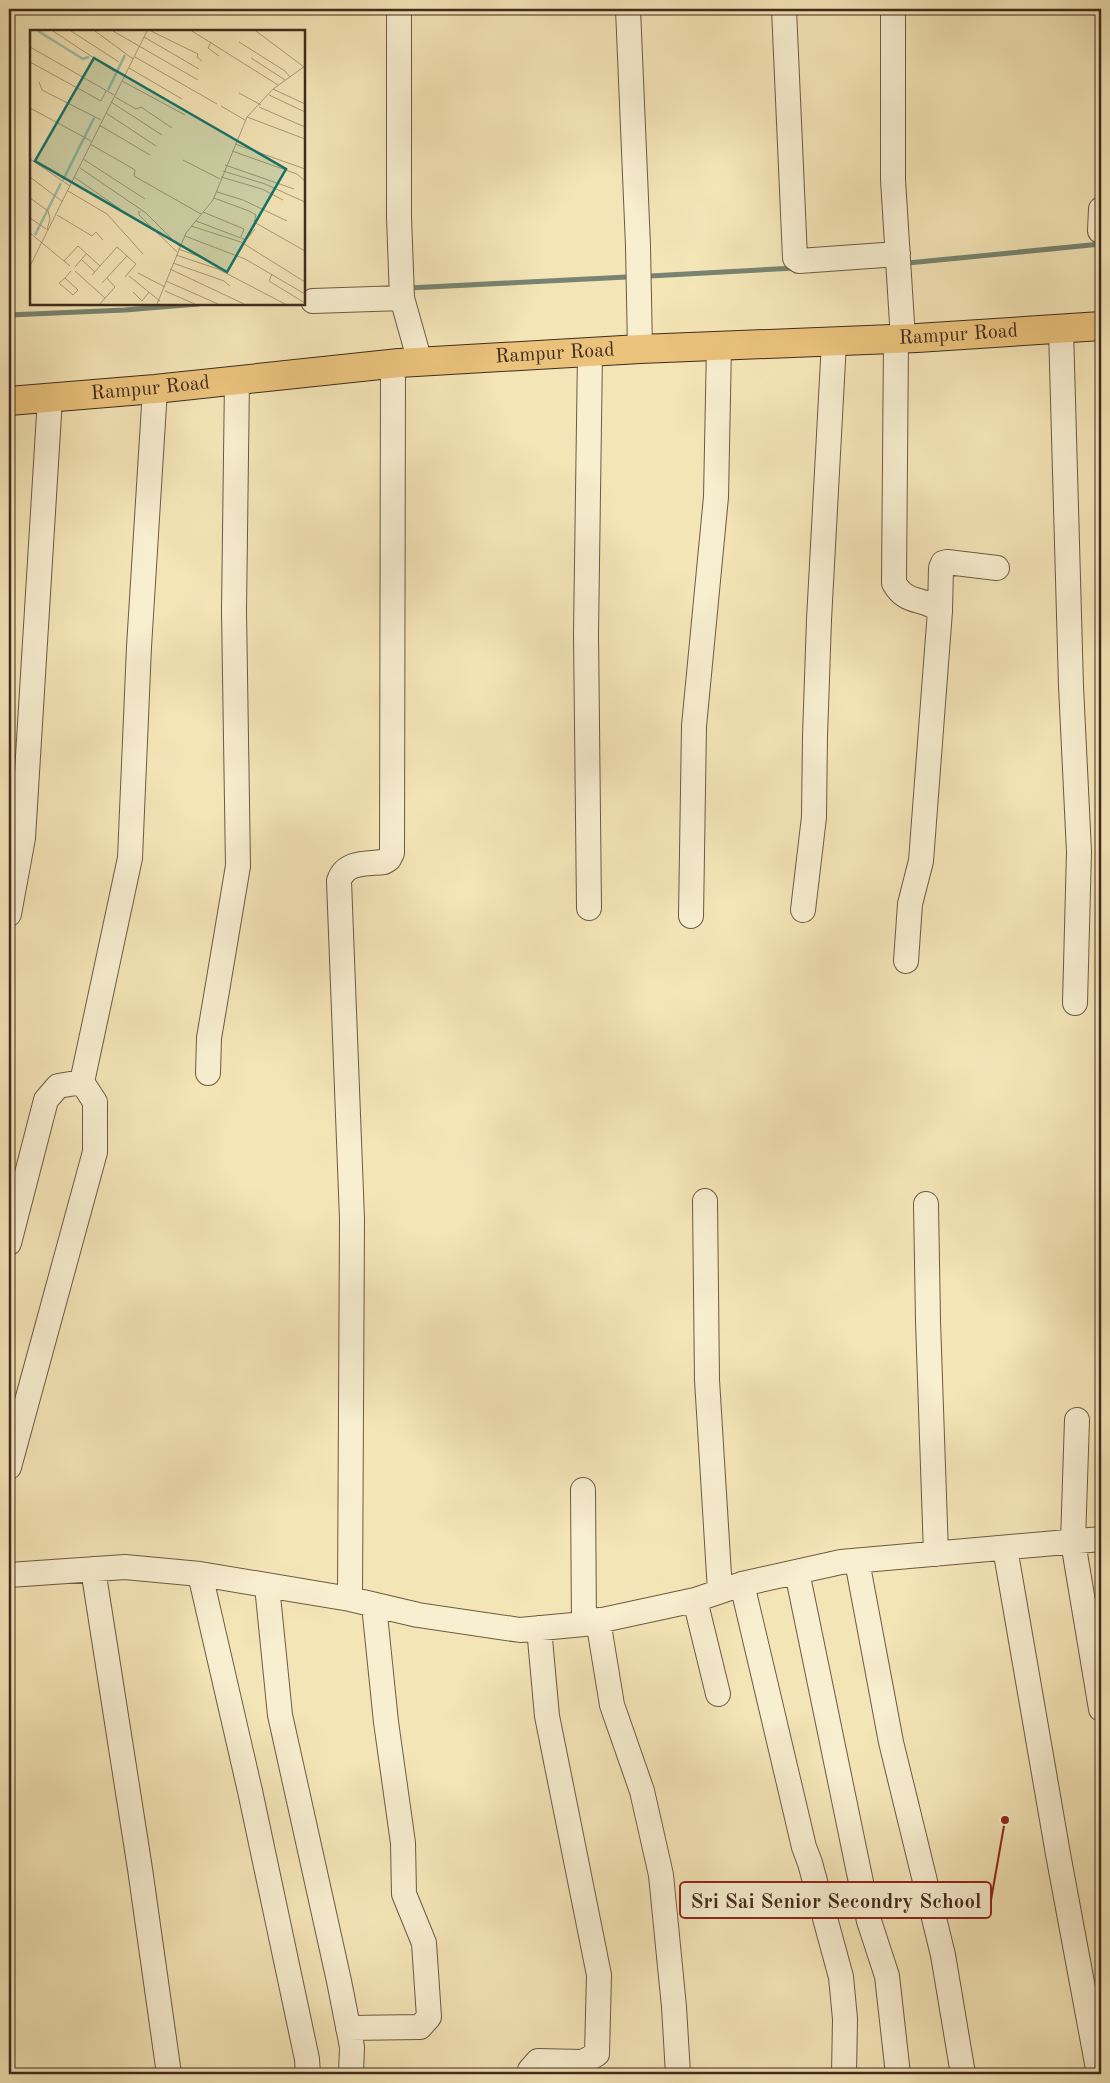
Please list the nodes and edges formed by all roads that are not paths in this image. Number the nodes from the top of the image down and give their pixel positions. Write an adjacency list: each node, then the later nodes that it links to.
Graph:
1 (399, 9): 6 (street)
2 (628, 9): 13 (street)
3 (784, 9): 5 (street)
4 (892, 9): 5 (street)
5 (898, 254): 10 (street)
6 (402, 291): 7 (street); 15 (street)
7 (313, 301)
8 (1101, 326): 9 (main road, Rampur Road)
9 (1061, 329): 10 (main road, Rampur Road); 28 (street)
10 (900, 339): 11 (main road, Rampur Road); 22 (street)
11 (834, 342): 12 (main road, Rampur Road); 24 (street)
12 (718, 346): 13 (main road, Rampur Road); 26 (street)
13 (640, 349): 14 (main road, Rampur Road)
14 (590, 352): 15 (main road, Rampur Road); 23 (street)
15 (420, 362): 16 (main road, Rampur Road)
16 (393, 364): 17 (main road, Rampur Road); 48 (street)
17 (237, 379): 18 (main road, Rampur Road); 29 (street)
18 (154, 389): 19 (main road, Rampur Road); 30 (street)
19 (50, 398): 20 (main road, Rampur Road); 25 (street)
20 (9, 401)
21 (997, 568): 22 (street)
22 (940, 611): 27 (street)
23 (589, 908)
24 (802, 910)
25 (9, 914)
26 (691, 916)
27 (906, 961)
28 (1075, 1004)
29 (208, 1073)
30 (82, 1082): 33 (street); 35 (street)
31 (705, 1201): 47 (street)
32 (926, 1204): 40 (street)
33 (9, 1243)
34 (1077, 1420): 38 (street)
35 (9, 1467)
36 (583, 1490): 51 (street)
37 (1101, 1539): 38 (street)
38 (1073, 1542): 39 (street); 54 (street)
39 (1005, 1548): 40 (street); 64 (street)
40 (936, 1554): 41 (street)
41 (857, 1561): 43 (street); 63 (street)
42 (93, 1569): 44 (street); 45 (street); 56 (street)
43 (797, 1572): 47 (street); 62 (street)
44 (200, 1574): 46 (street); 57 (street)
45 (9, 1576)
46 (267, 1586): 48 (street); 55 (street)
47 (731, 1587): 49 (street); 61 (street)
48 (350, 1599): 50 (street)
49 (695, 1600): 51 (street); 53 (street)
50 (374, 1605): 52 (street); 55 (street)
51 (591, 1622): 52 (street); 60 (street)
52 (539, 1628): 59 (street)
53 (718, 1694)
54 (1101, 1709)
55 (348, 2028): 58 (street)
56 (169, 2074)
57 (308, 2074)
58 (351, 2074)
59 (530, 2074)
60 (678, 2074)
61 (844, 2074)
62 (898, 2074)
63 (964, 2074)
64 (1099, 2074)

